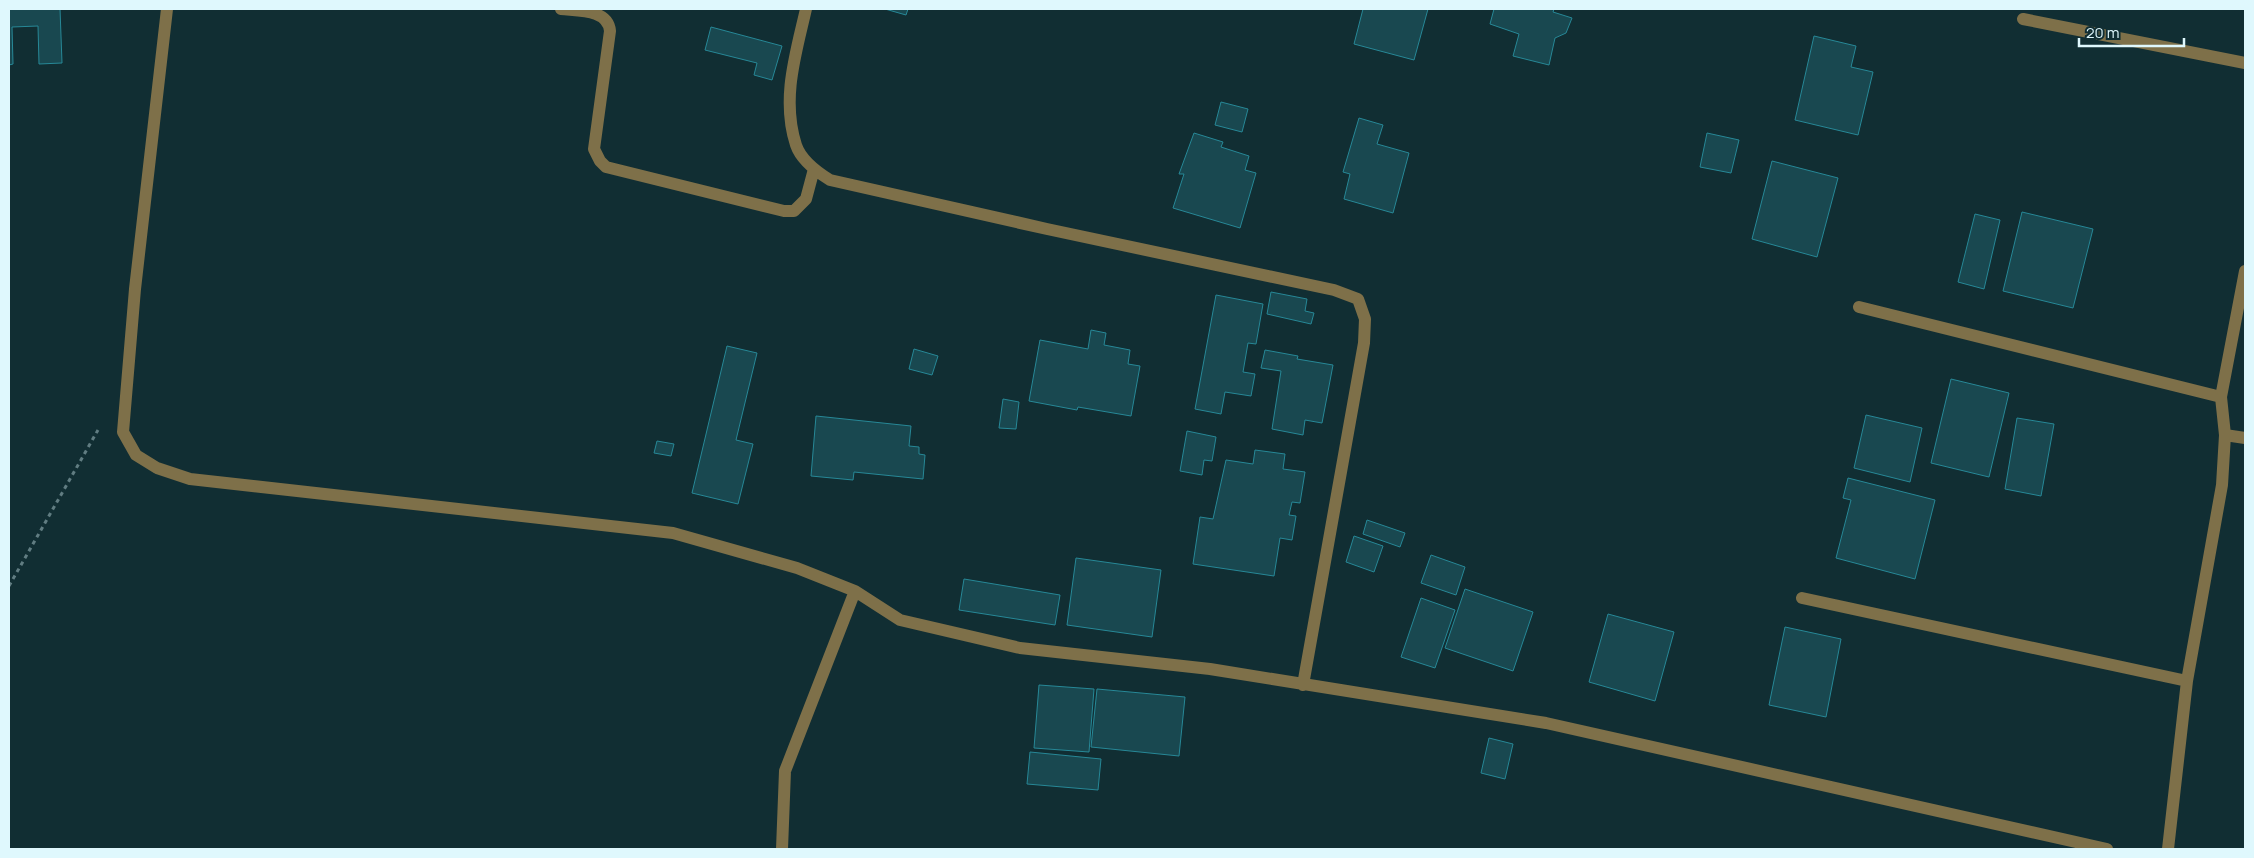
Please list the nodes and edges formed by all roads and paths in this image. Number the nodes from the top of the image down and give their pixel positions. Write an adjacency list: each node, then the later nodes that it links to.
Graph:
1 (167, 9): 14 (street)
2 (561, 9): 6 (street)
3 (806, 9): 6 (street)
4 (2023, 19): 5 (street)
5 (2245, 63)
6 (814, 169): 17 (street)
7 (2245, 271): 9 (street)
8 (1859, 307): 9 (street)
9 (2221, 397): 11 (street)
10 (99, 428): 13 (path)
11 (2225, 435): 12 (street); 16 (street)
12 (2245, 438)
13 (9, 586)
14 (855, 592): 17 (street); 18 (street)
15 (1802, 598): 16 (street)
16 (2187, 681): 20 (street)
17 (1303, 685): 19 (street)
18 (782, 849)
19 (2107, 849)
20 (2168, 849)

